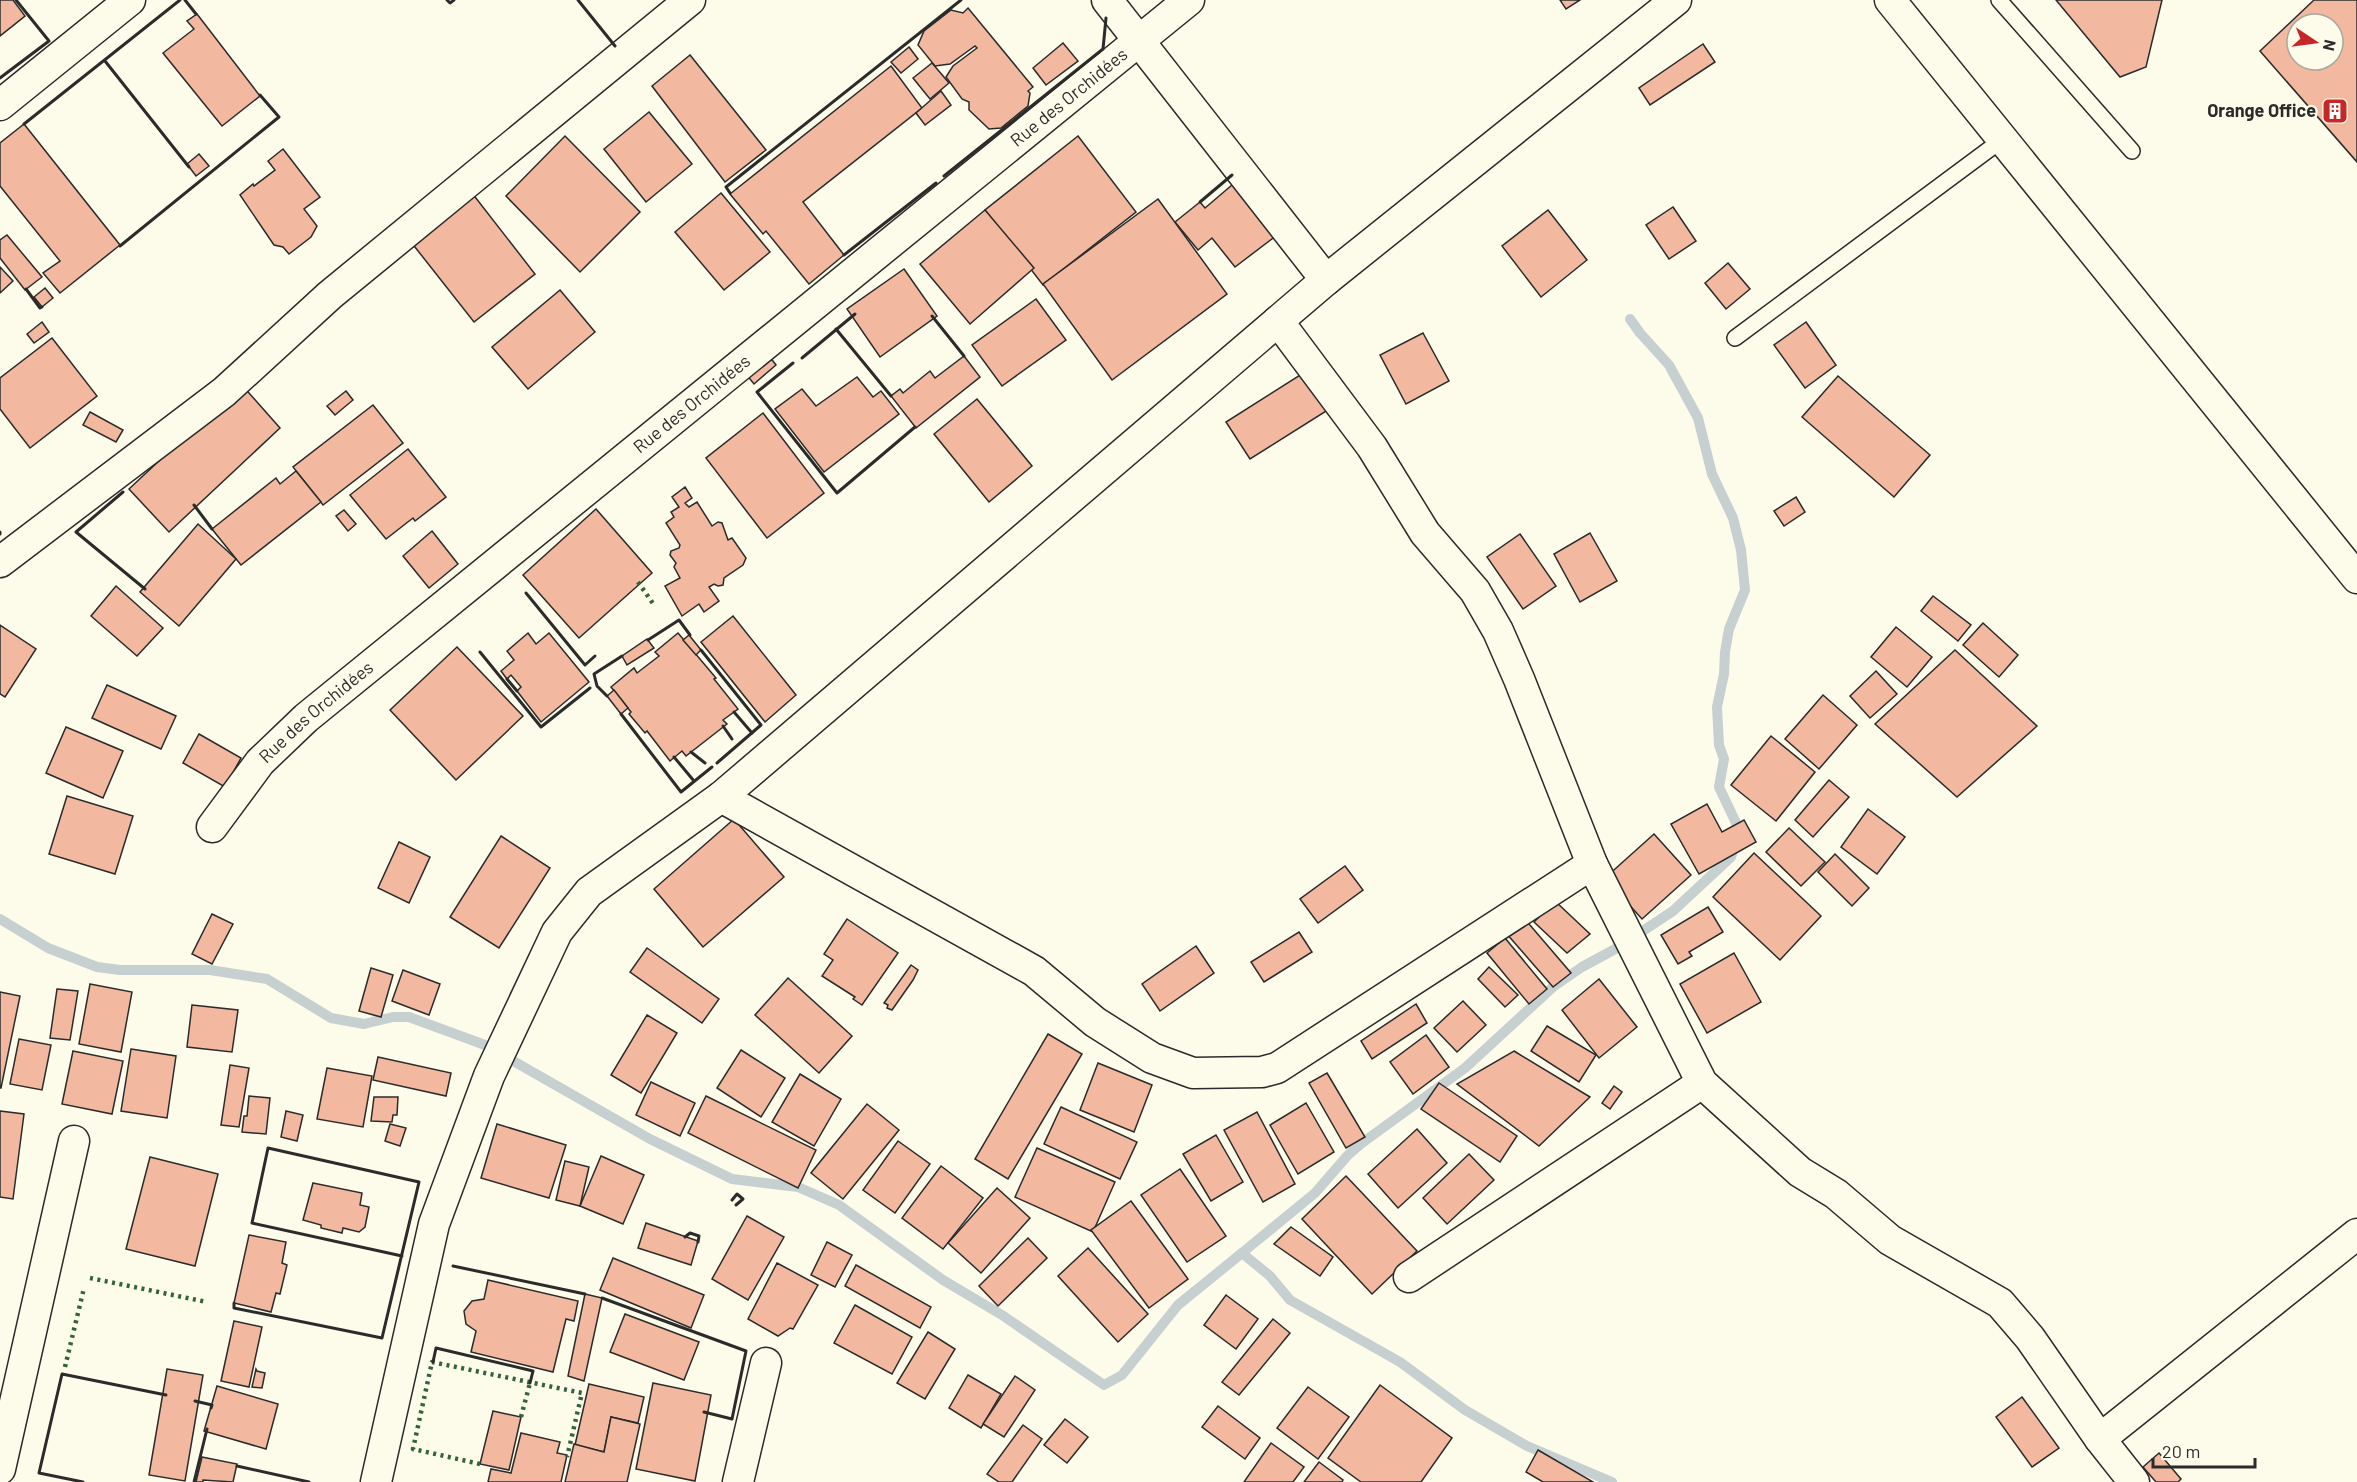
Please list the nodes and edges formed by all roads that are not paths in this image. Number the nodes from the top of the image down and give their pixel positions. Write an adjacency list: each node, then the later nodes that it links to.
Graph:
1 (130, 0): 9 (street)
2 (690, 0): 15 (street)
3 (1107, 0): 8 (street)
4 (1190, 0): 8 (street, Rue des Orchidées)
5 (1676, 0): 12 (street)
6 (1890, 0): 10 (street)
7 (1999, 0): 11 (lane)
8 (1140, 39): 12 (street); 18 (street, Rue des Orchidées)
9 (0, 105)
10 (2003, 139): 14 (lane); 16 (street)
11 (2132, 152)
12 (1326, 280): 13 (street)
13 (1278, 321): 17 (street); 19 (street)
14 (1735, 338)
15 (0, 562)
16 (2357, 578)
17 (721, 798): 19 (street); 27 (street)
18 (212, 827)
19 (1592, 864): 20 (street)
20 (1702, 1083): 23 (street); 25 (street)
21 (74, 1141): 26 (street)
22 (2357, 1234): 25 (street)
23 (1409, 1277)
24 (766, 1363): 28 (street)
25 (2100, 1439): 29 (street)
26 (0, 1469)
27 (376, 1482)
28 (738, 1482)
29 (2134, 1482)

